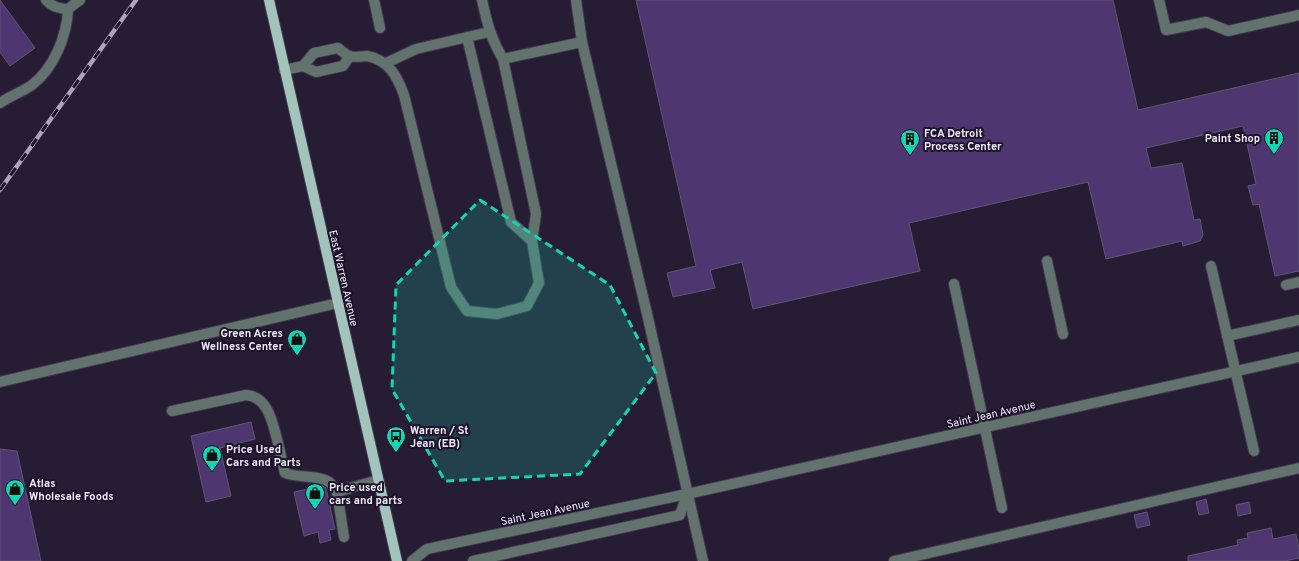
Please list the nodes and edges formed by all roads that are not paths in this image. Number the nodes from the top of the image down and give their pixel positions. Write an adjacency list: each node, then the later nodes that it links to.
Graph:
1 (46, 0): 8 (lane)
2 (80, 0): 8 (lane)
3 (269, 0): 18 (main road, East Warren Avenue)
4 (374, 0): 10 (lane)
5 (482, 0): 11 (lane)
6 (576, 0): 13 (lane)
7 (1159, 0): 9 (lane)
8 (68, 9): 19 (lane)
9 (1299, 16)
10 (380, 28)
11 (490, 32): 12 (lane); 15 (lane)
12 (467, 37): 16 (lane); 20 (lane)
13 (582, 42): 15 (lane); 39 (lane)
14 (350, 56): 16 (lane); 17 (lane); 17 (lane)
15 (503, 59): 20 (lane)
16 (386, 64): 20 (lane)
17 (303, 66): 18 (lane)
18 (284, 70): 26 (main road, East Warren Avenue)
19 (0, 104)
20 (532, 241)
21 (1047, 261): 28 (lane)
22 (1211, 266): 29 (lane)
23 (1299, 282): 25 (lane)
24 (954, 284): 34 (lane)
25 (1286, 285)
26 (338, 303): 32 (lane); 37 (main road, East Warren Avenue)
27 (1299, 320): 29 (lane)
28 (1063, 334)
29 (1227, 336): 31 (lane)
30 (1299, 357): 31 (lane, Saint Jean Avenue)
31 (1235, 371): 34 (lane, Saint Jean Avenue); 35 (lane)
32 (0, 382)
33 (172, 411): 38 (lane)
34 (985, 427): 39 (lane, Saint Jean Avenue); 40 (lane)
35 (1254, 451)
36 (1299, 468): 46 (lane)
37 (378, 480): 38 (lane); 42 (main road, East Warren Avenue)
38 (337, 492): 41 (lane)
39 (687, 494): 43 (lane, Saint Jean Avenue); 44 (lane); 45 (lane)
40 (1002, 508)
41 (344, 537)
42 (397, 561)
43 (412, 561)
44 (473, 561)
45 (703, 561)
46 (894, 561)

